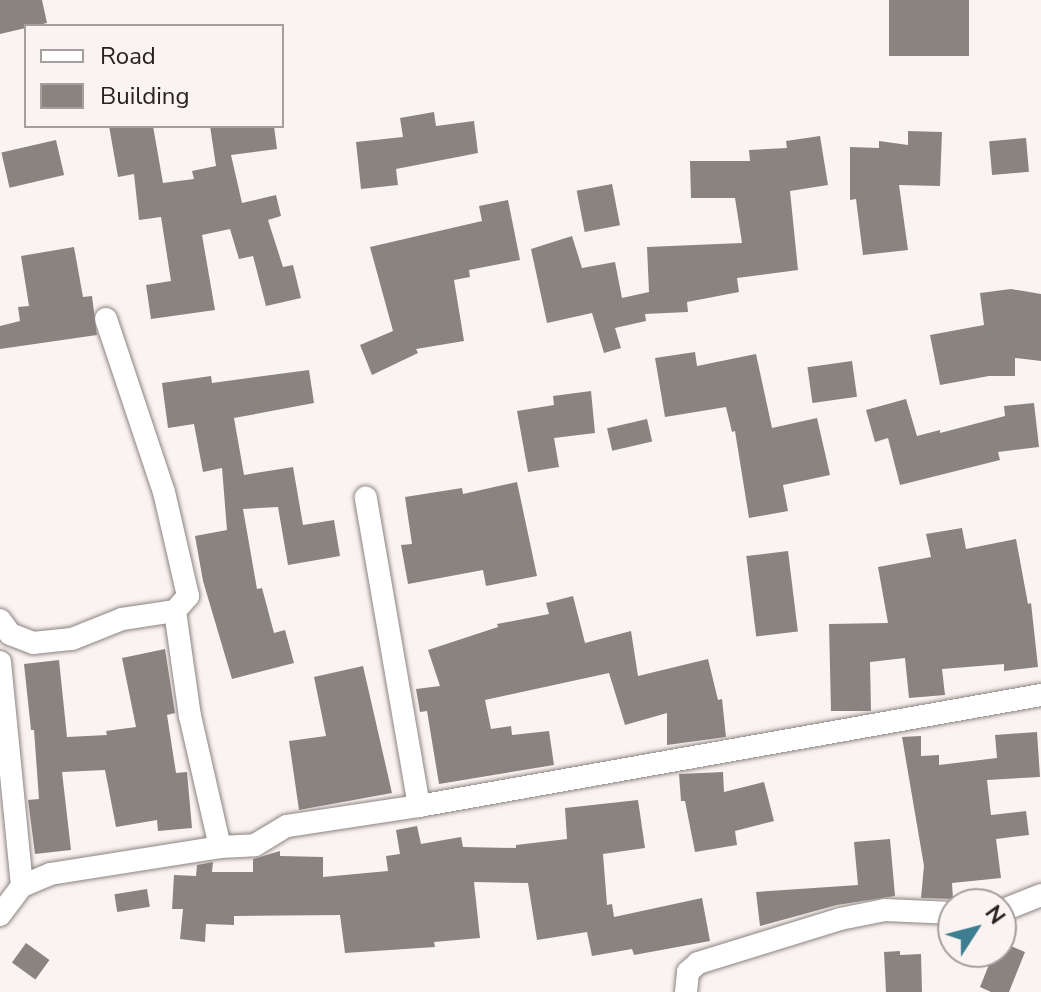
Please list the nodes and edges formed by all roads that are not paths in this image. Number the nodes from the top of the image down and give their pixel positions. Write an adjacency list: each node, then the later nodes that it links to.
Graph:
1 (106, 319): 3 (street)
2 (366, 498): 7 (street)
3 (175, 611): 4 (street); 8 (street)
4 (0, 623)
5 (0, 662): 9 (street)
6 (1041, 695): 7 (street)
7 (419, 806): 8 (street)
8 (220, 847): 9 (street)
9 (22, 886): 13 (street)
10 (1041, 895): 11 (street)
11 (1017, 905)
12 (937, 912): 14 (street)
13 (0, 915)
14 (686, 992)

